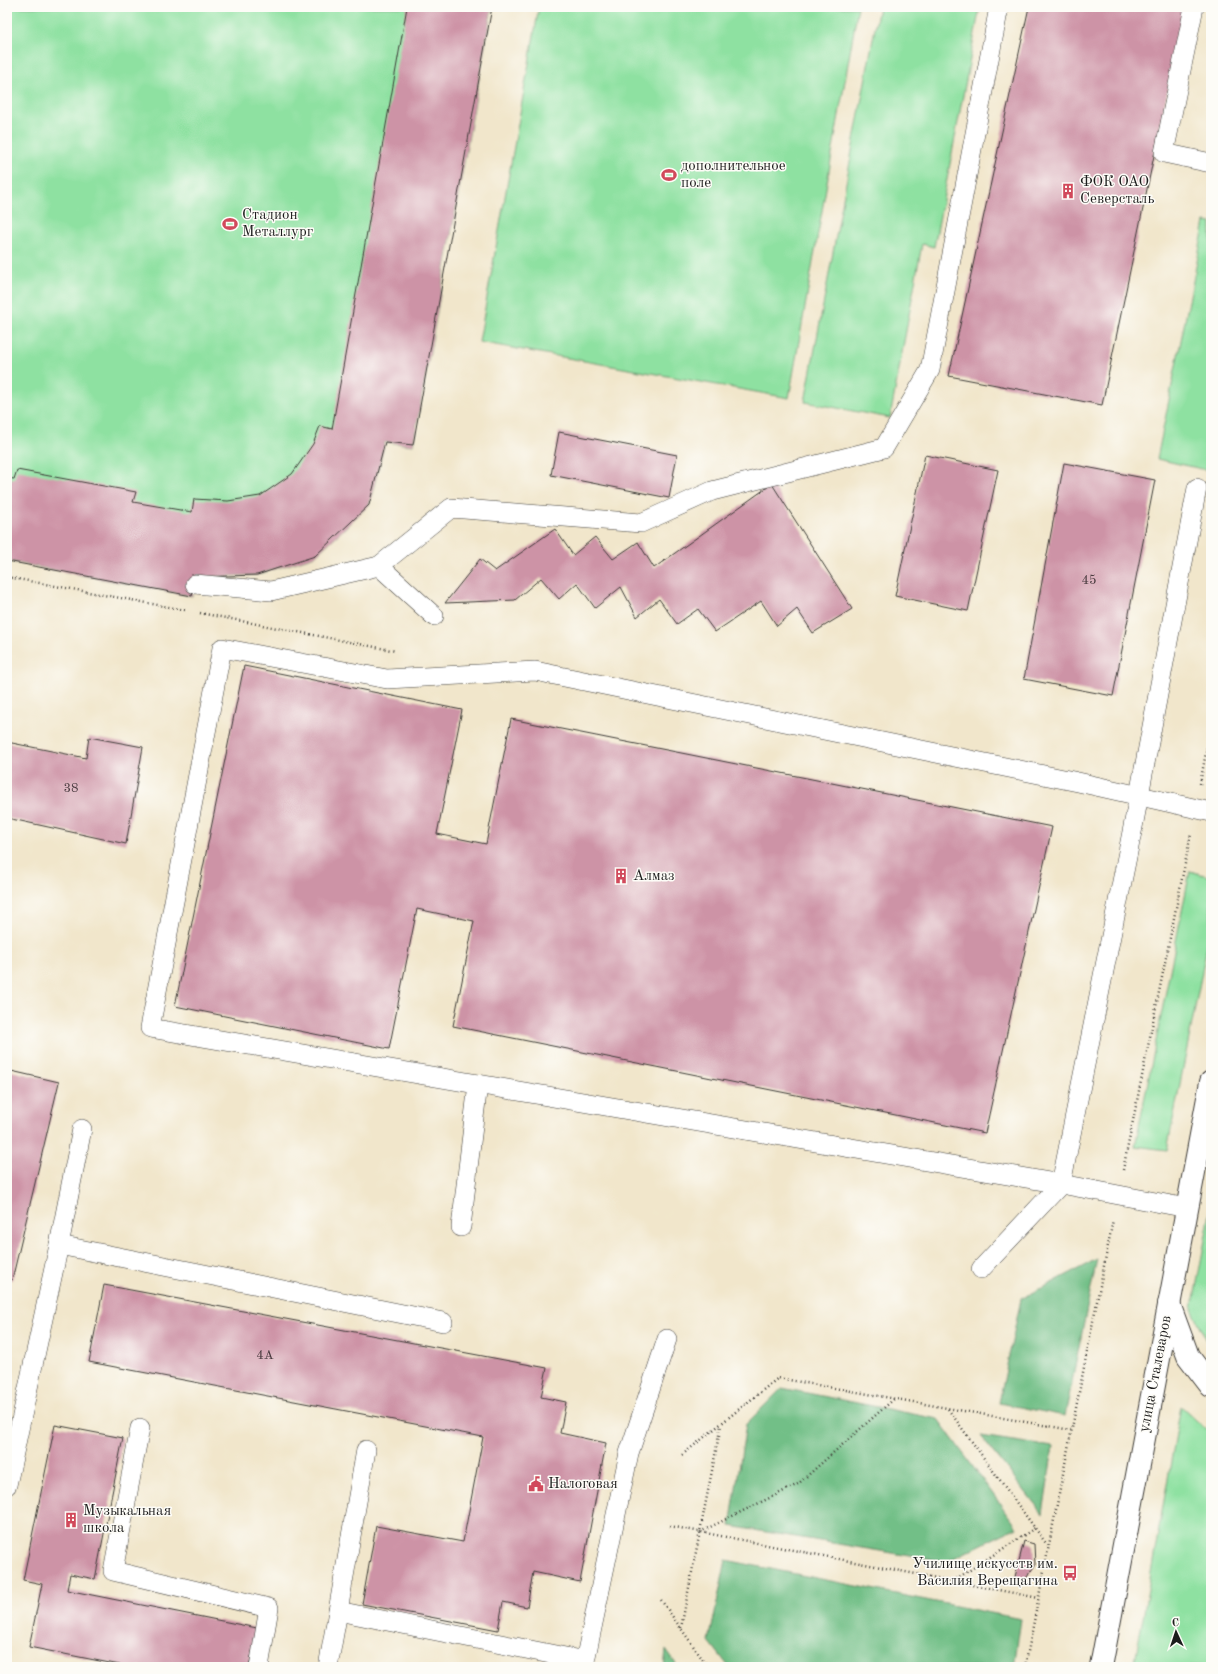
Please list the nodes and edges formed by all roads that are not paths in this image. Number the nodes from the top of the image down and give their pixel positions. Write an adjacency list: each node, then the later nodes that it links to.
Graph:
1 (999, 7): 5 (lane)
2 (1194, 7): 3 (lane)
3 (1211, 163)
4 (1197, 488): 8 (lane)
5 (379, 566): 6 (lane); 7 (lane)
6 (195, 584)
7 (434, 616)
8 (1139, 795): 9 (lane); 11 (lane); 13 (lane)
9 (1203, 811)
10 (1211, 1082): 14 (main road, улица Сталеваров)
11 (478, 1084): 13 (lane); 15 (lane)
12 (82, 1129): 16 (lane)
13 (1061, 1184): 14 (lane); 17 (lane)
14 (1187, 1208): 18 (main road, улица Сталеваров)
15 (461, 1227)
16 (59, 1245): 19 (lane); 22 (lane)
17 (981, 1269)
18 (1169, 1304): 21 (main road); 29 (main road, улица Сталеваров)
19 (443, 1322)
20 (667, 1339): 26 (lane)
21 (1211, 1386)
22 (14, 1422): 25 (lane)
23 (140, 1428): 27 (lane)
24 (366, 1450): 26 (lane)
25 (7, 1485)
26 (338, 1611): 28 (lane)
27 (259, 1667)
28 (328, 1667)
29 (1101, 1667)

